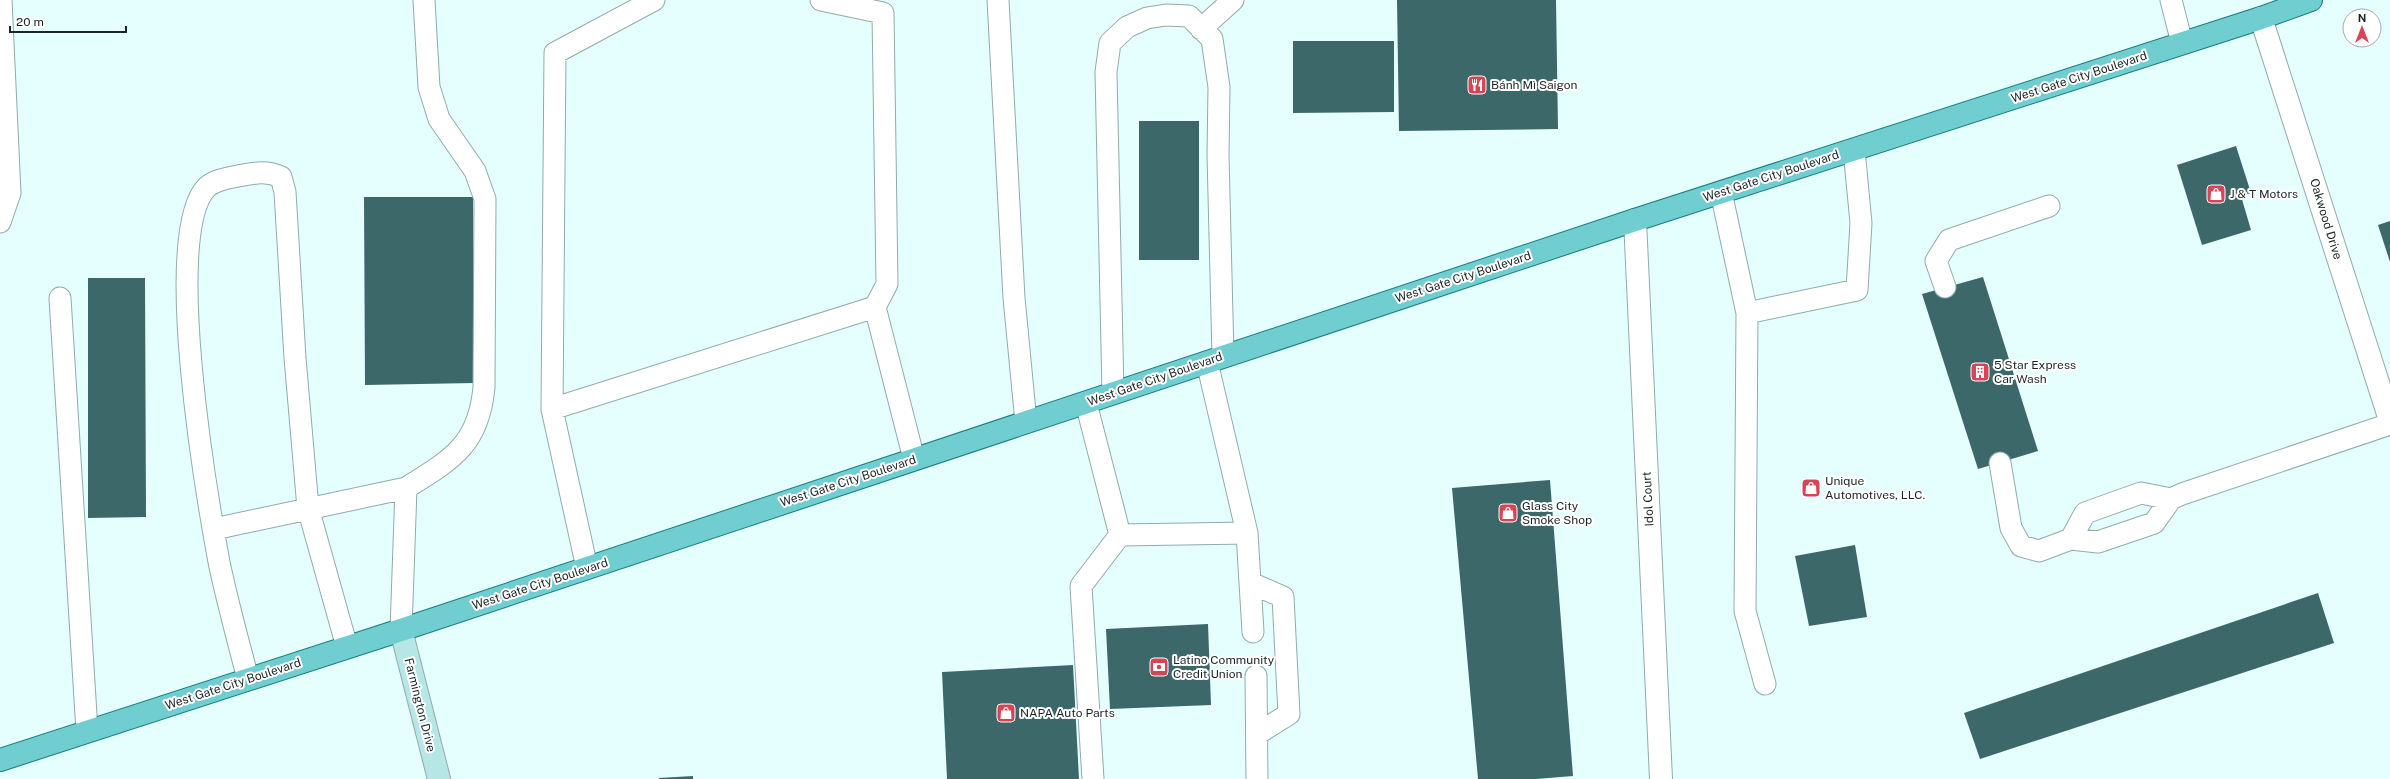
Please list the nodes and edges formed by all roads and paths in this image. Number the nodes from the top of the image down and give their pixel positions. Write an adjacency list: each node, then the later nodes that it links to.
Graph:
1 (1, 0): 16 (lane)
2 (424, 0): 30 (lane)
3 (654, 0): 24 (lane)
4 (821, 0): 19 (lane)
5 (998, 0): 26 (lane)
6 (1233, 0): 10 (lane)
7 (2171, 0): 11 (lane)
8 (2311, 0): 9 (main road, West Gate City Boulevard)
9 (2261, 18): 11 (main road, West Gate City Boulevard); 25 (street, Oakwood Drive)
10 (1201, 29): 21 (lane); 22 (lane)
11 (2182, 43): 12 (main road, West Gate City Boulevard)
12 (1854, 150): 13 (main road, West Gate City Boulevard); 20 (lane)
13 (1721, 192): 15 (main road, West Gate City Boulevard); 20 (lane)
14 (2049, 206): 17 (lane)
15 (1635, 220): 21 (main road, West Gate City Boulevard); 51 (street, Idol Court)
16 (0, 222)
17 (1944, 288)
18 (60, 298): 45 (lane)
19 (875, 307): 24 (lane); 28 (lane)
20 (1747, 313): 44 (lane)
21 (1215, 359): 22 (main road, West Gate City Boulevard); 34 (lane)
22 (1113, 393): 23 (main road, West Gate City Boulevard)
23 (1086, 403): 26 (main road, West Gate City Boulevard); 35 (lane)
24 (552, 408): 37 (lane)
25 (2390, 420)
26 (1026, 422): 28 (main road, West Gate City Boulevard)
27 (2390, 424): 31 (lane)
28 (914, 459): 37 (main road, West Gate City Boulevard)
29 (2000, 463): 36 (lane)
30 (406, 488): 32 (lane); 39 (lane)
31 (2172, 499): 36 (lane); 36 (lane)
32 (308, 508): 33 (lane); 33 (lane); 41 (lane)
33 (214, 529): 43 (lane)
34 (1247, 533): 35 (lane); 38 (lane)
35 (1120, 535): 49 (lane)
36 (2071, 539)
37 (587, 568): 39 (main road, West Gate City Boulevard)
38 (1250, 583): 40 (lane); 46 (lane)
39 (401, 630): 41 (main road, West Gate City Boulevard); 48 (street, Farmington Drive)
40 (1253, 632)
41 (347, 647): 43 (main road, West Gate City Boulevard)
42 (1256, 676): 46 (lane)
43 (248, 679): 45 (main road, West Gate City Boulevard)
44 (1765, 684)
45 (87, 731): 47 (main road, West Gate City Boulevard)
46 (1257, 734): 50 (lane)
47 (0, 760)
48 (439, 779)
49 (1093, 779)
50 (1257, 779)
51 (1661, 779)

